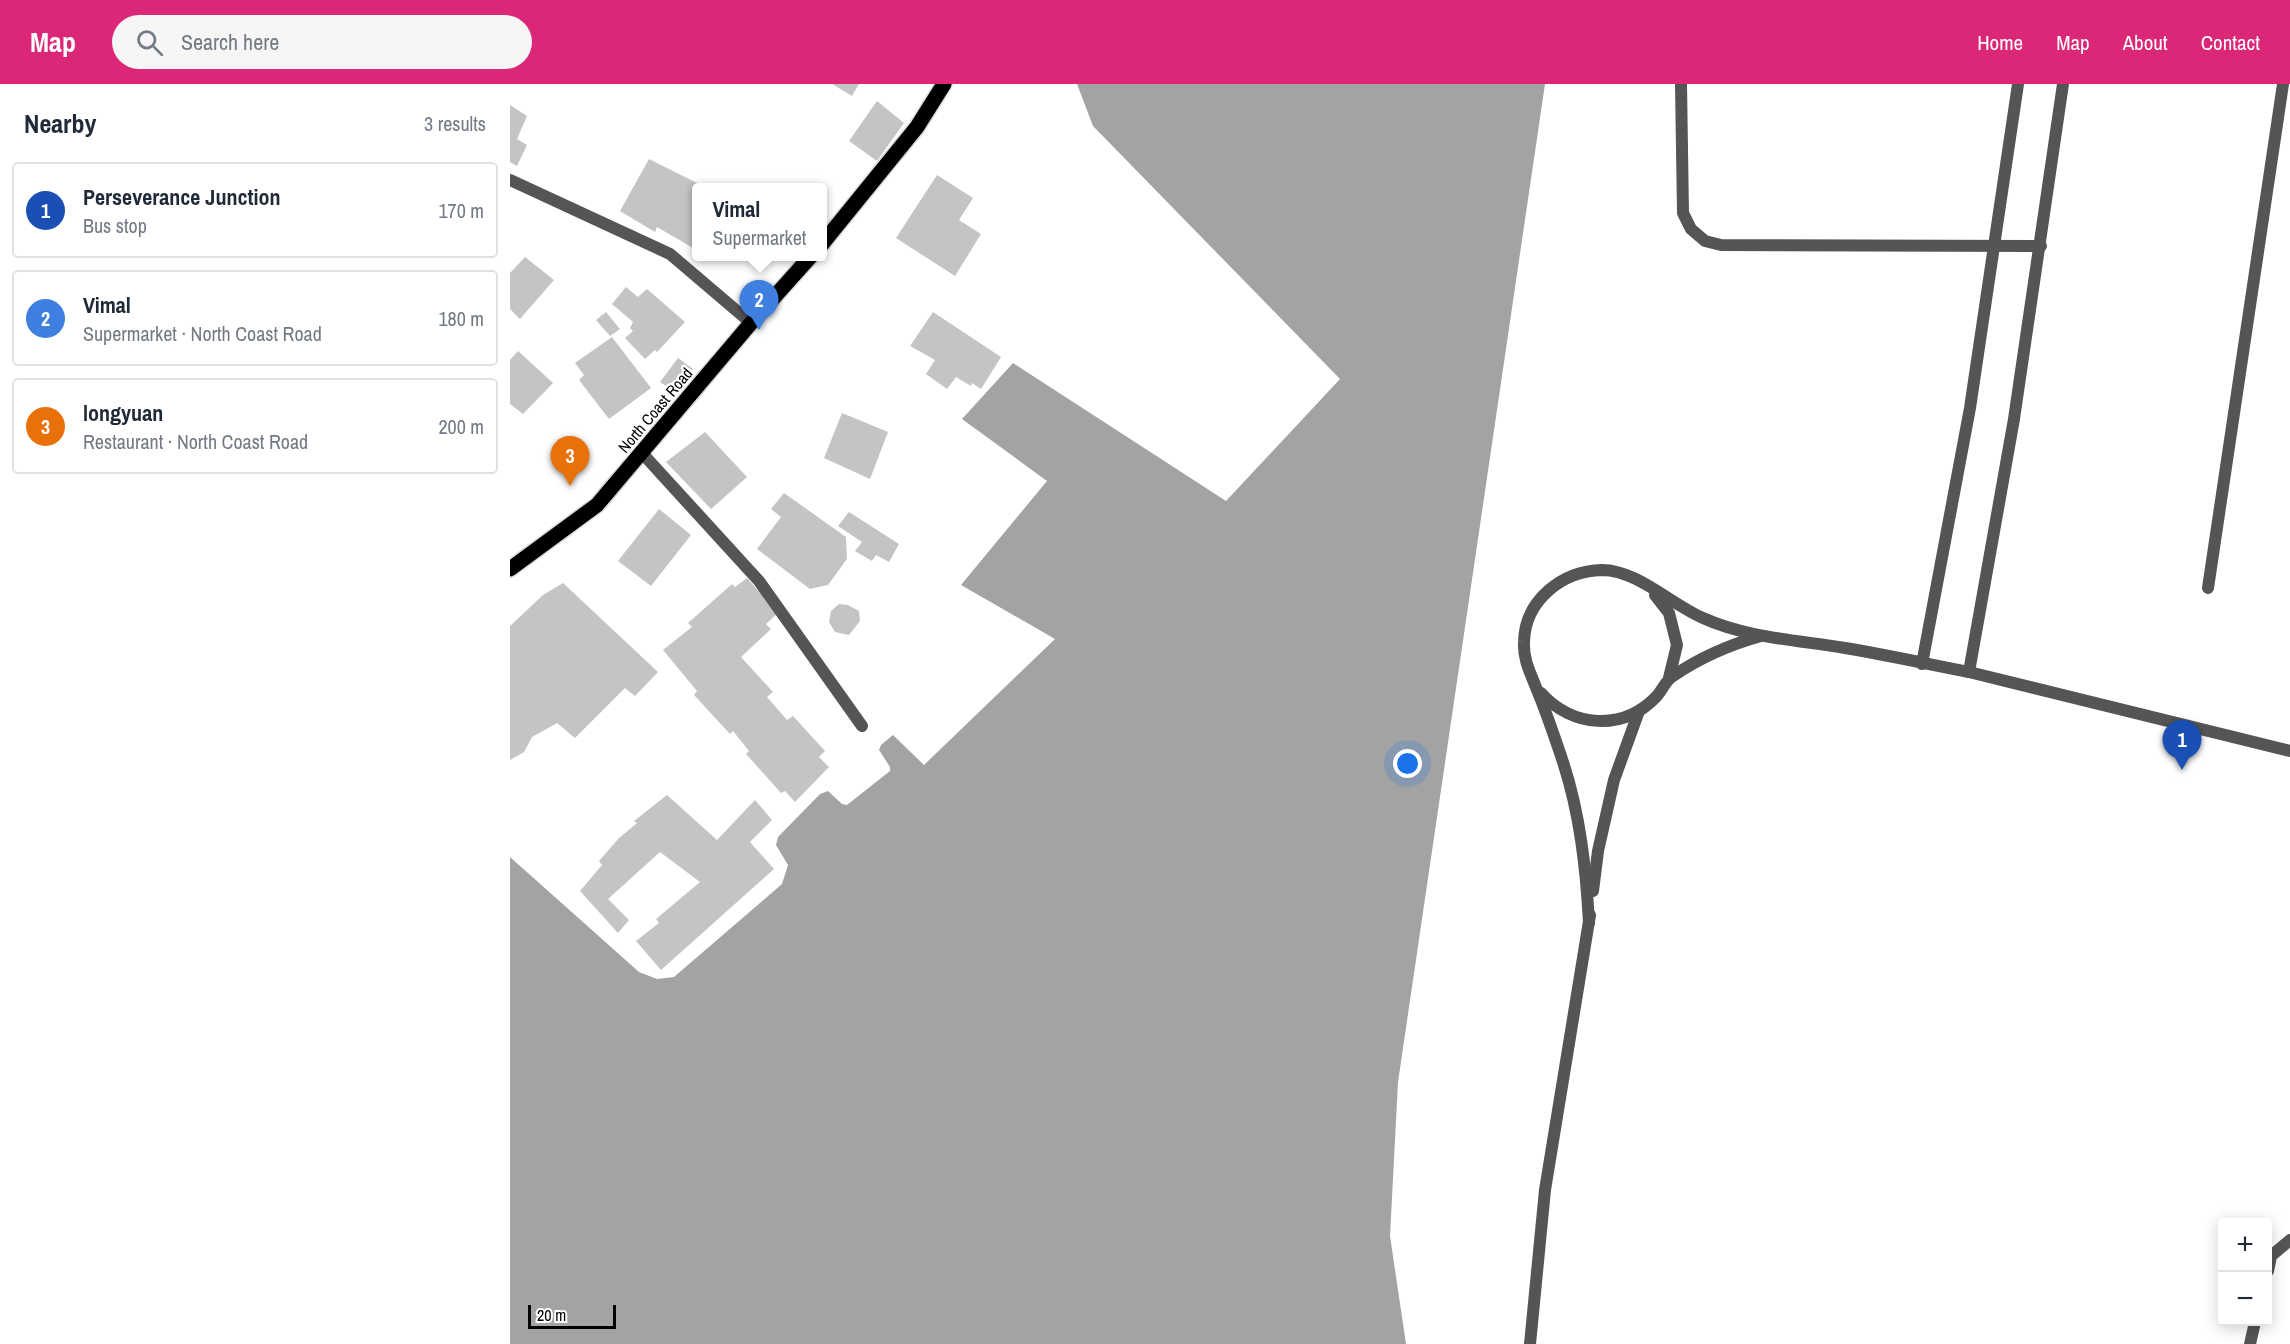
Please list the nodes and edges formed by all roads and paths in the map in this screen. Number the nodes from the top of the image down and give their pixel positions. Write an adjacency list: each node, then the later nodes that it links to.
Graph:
1 (944, 84): 7 (main road)
2 (1681, 84): 8 (street)
3 (2018, 84): 8 (street)
4 (2063, 84): 9 (street)
5 (2283, 84): 15 (street)
6 (510, 180): 11 (street)
7 (827, 238)
8 (1995, 246): 9 (street); 17 (street)
9 (2041, 246): 18 (street)
10 (807, 261): 11 (main road, North Coast Road)
11 (751, 323): 12 (main road, North Coast Road)
12 (642, 453): 13 (main road, North Coast Road); 22 (street)
13 (510, 569)
14 (1648, 587): 16 (street); 19 (street); 20 (street)
15 (2208, 588)
16 (1765, 636): 17 (street); 19 (street)
17 (1923, 664): 18 (street)
18 (1969, 672): 23 (street)
19 (1669, 678): 21 (street)
20 (1536, 688): 21 (street); 24 (street)
21 (1639, 711): 24 (street)
22 (862, 726)
23 (2290, 752)
24 (1589, 923): 28 (street)
25 (2290, 1240): 26 (street)
26 (2272, 1255)
27 (2254, 1326): 29 (street)
28 (1530, 1344)
29 (2250, 1344)

